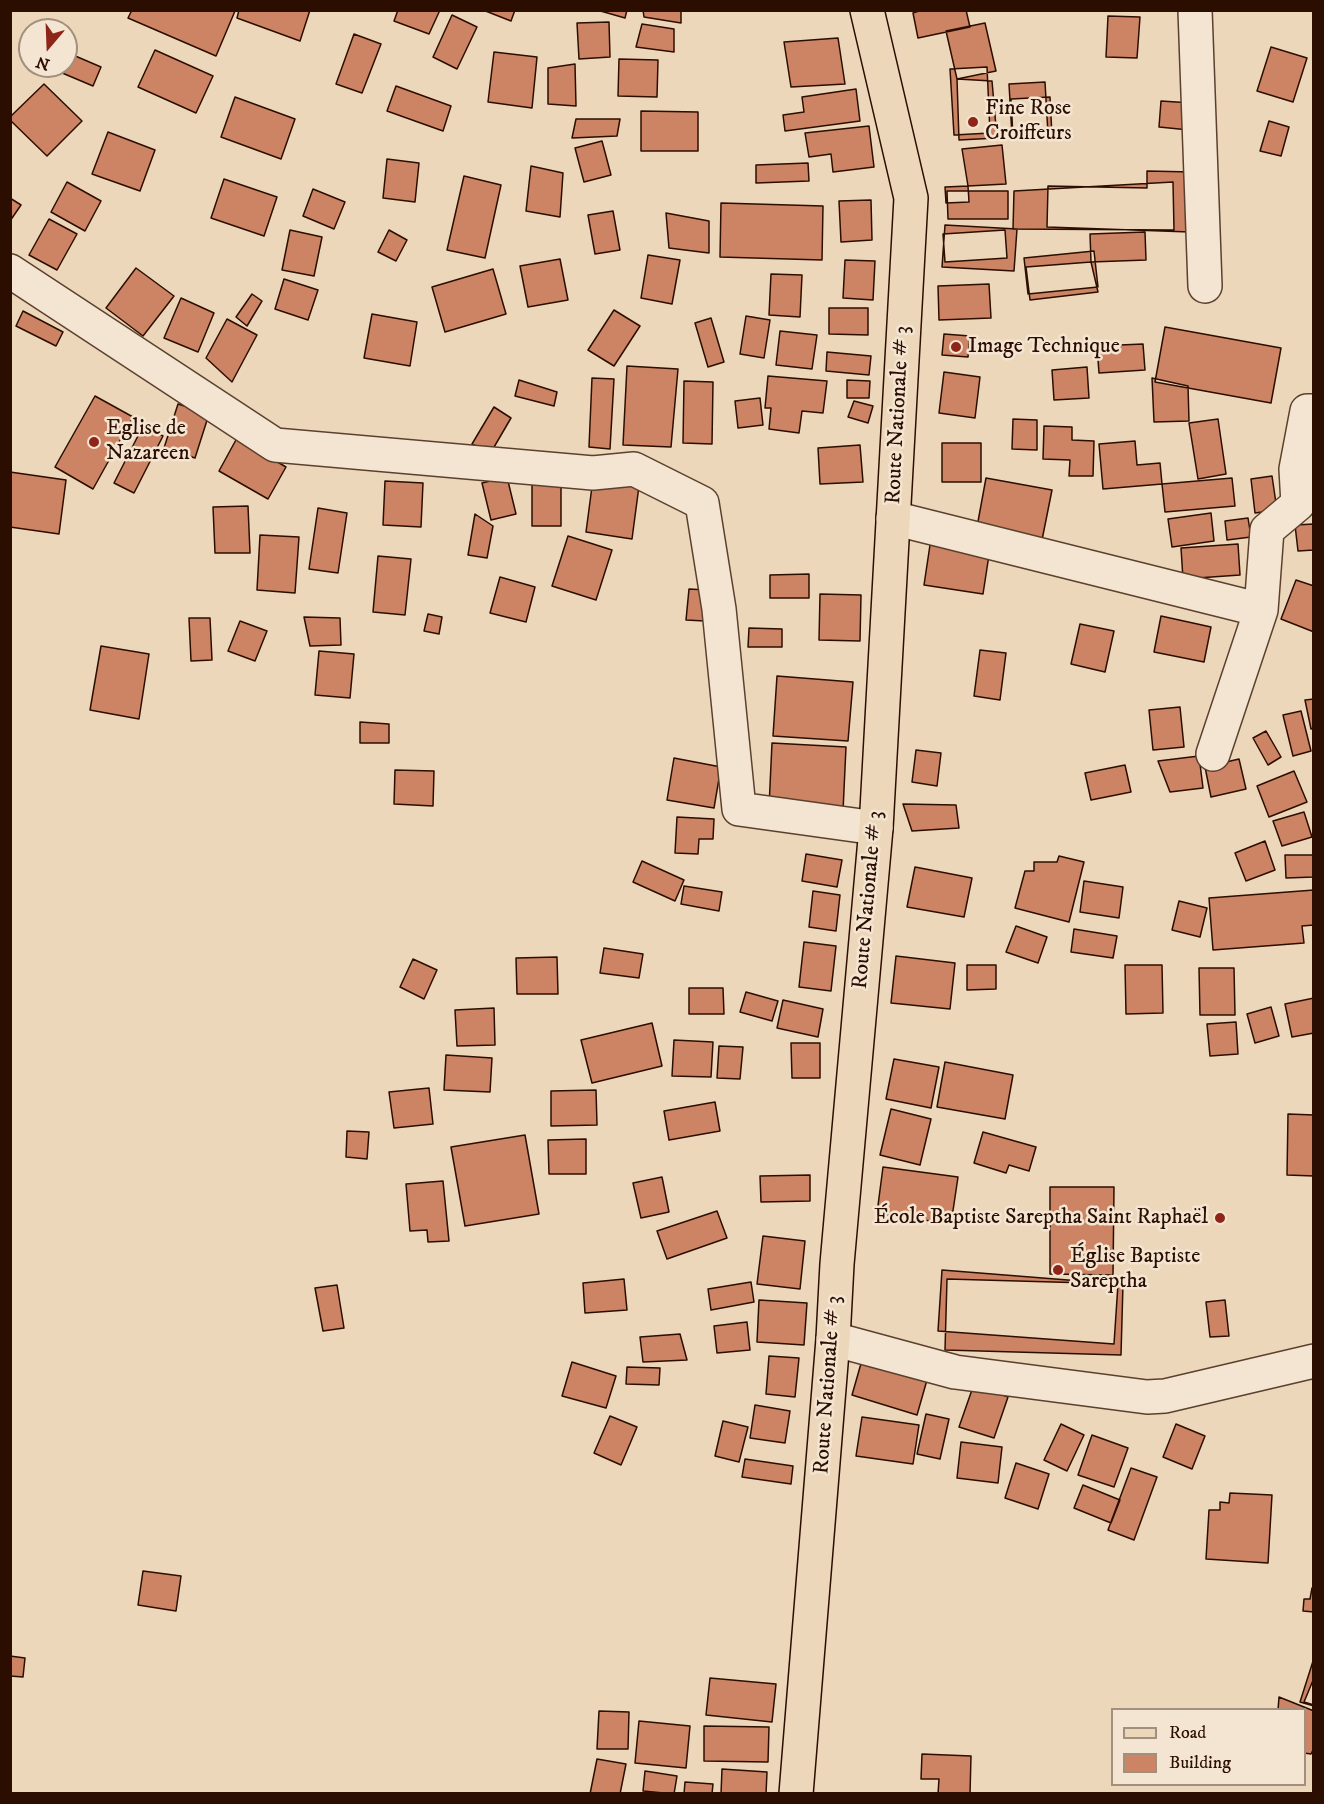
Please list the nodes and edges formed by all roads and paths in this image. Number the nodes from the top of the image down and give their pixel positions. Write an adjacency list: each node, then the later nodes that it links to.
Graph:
1 (867, 10): 6 (main road, Route Nationale # 3)
2 (1195, 10): 4 (lane)
3 (10, 271): 9 (lane)
4 (1205, 286)
5 (1314, 411): 7 (lane)
6 (893, 518): 7 (lane); 9 (main road, Route Nationale # 3)
7 (1261, 610): 8 (lane)
8 (1212, 754)
9 (876, 828): 10 (main road, Route Nationale # 3)
10 (833, 1339): 11 (lane); 12 (main road, Route Nationale # 3)
11 (1314, 1361)
12 (796, 1794)

